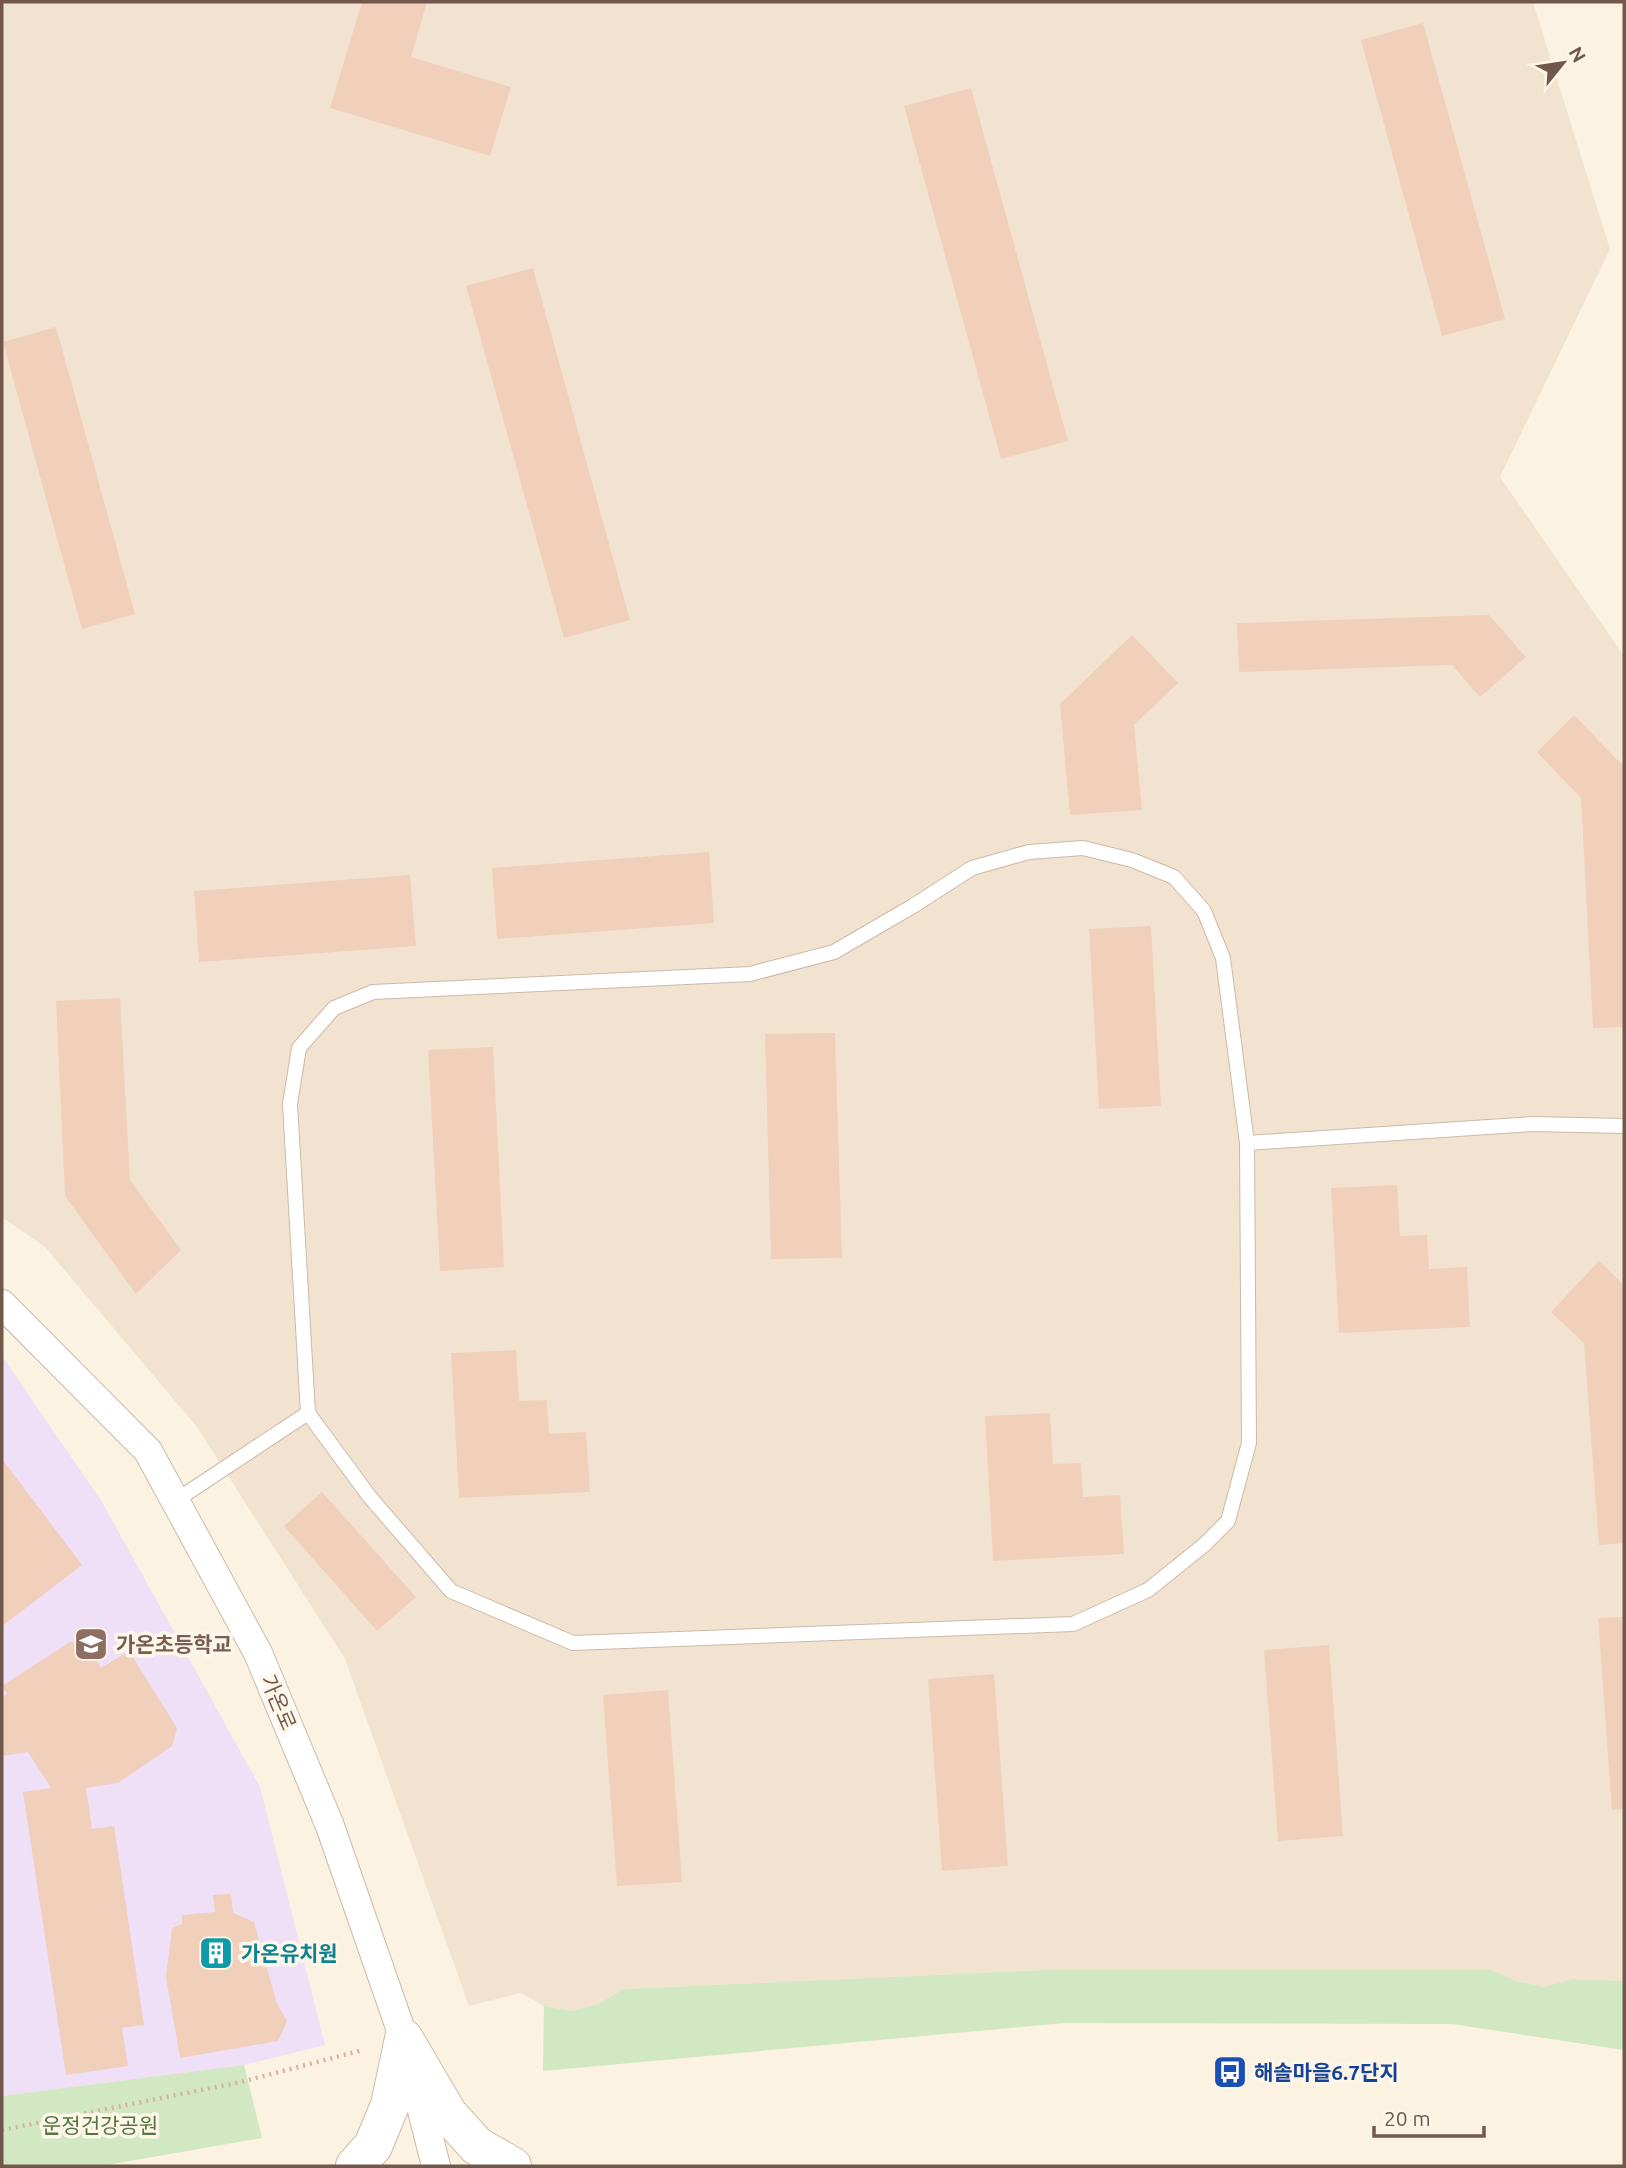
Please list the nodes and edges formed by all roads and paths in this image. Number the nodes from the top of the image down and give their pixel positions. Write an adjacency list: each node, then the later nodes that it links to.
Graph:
1 (1624, 1126): 2 (lane)
2 (1247, 1143): 4 (lane); 4 (lane)
3 (2, 1306): 5 (street, 가온로)
4 (307, 1413): 5 (lane)
5 (175, 1501): 6 (street, 가온로)
6 (404, 2039): 7 (path); 8 (main road); 9 (street, 가온로); 10 (main road)
7 (2, 2130)
8 (355, 2166)
9 (436, 2166)
10 (512, 2166)

